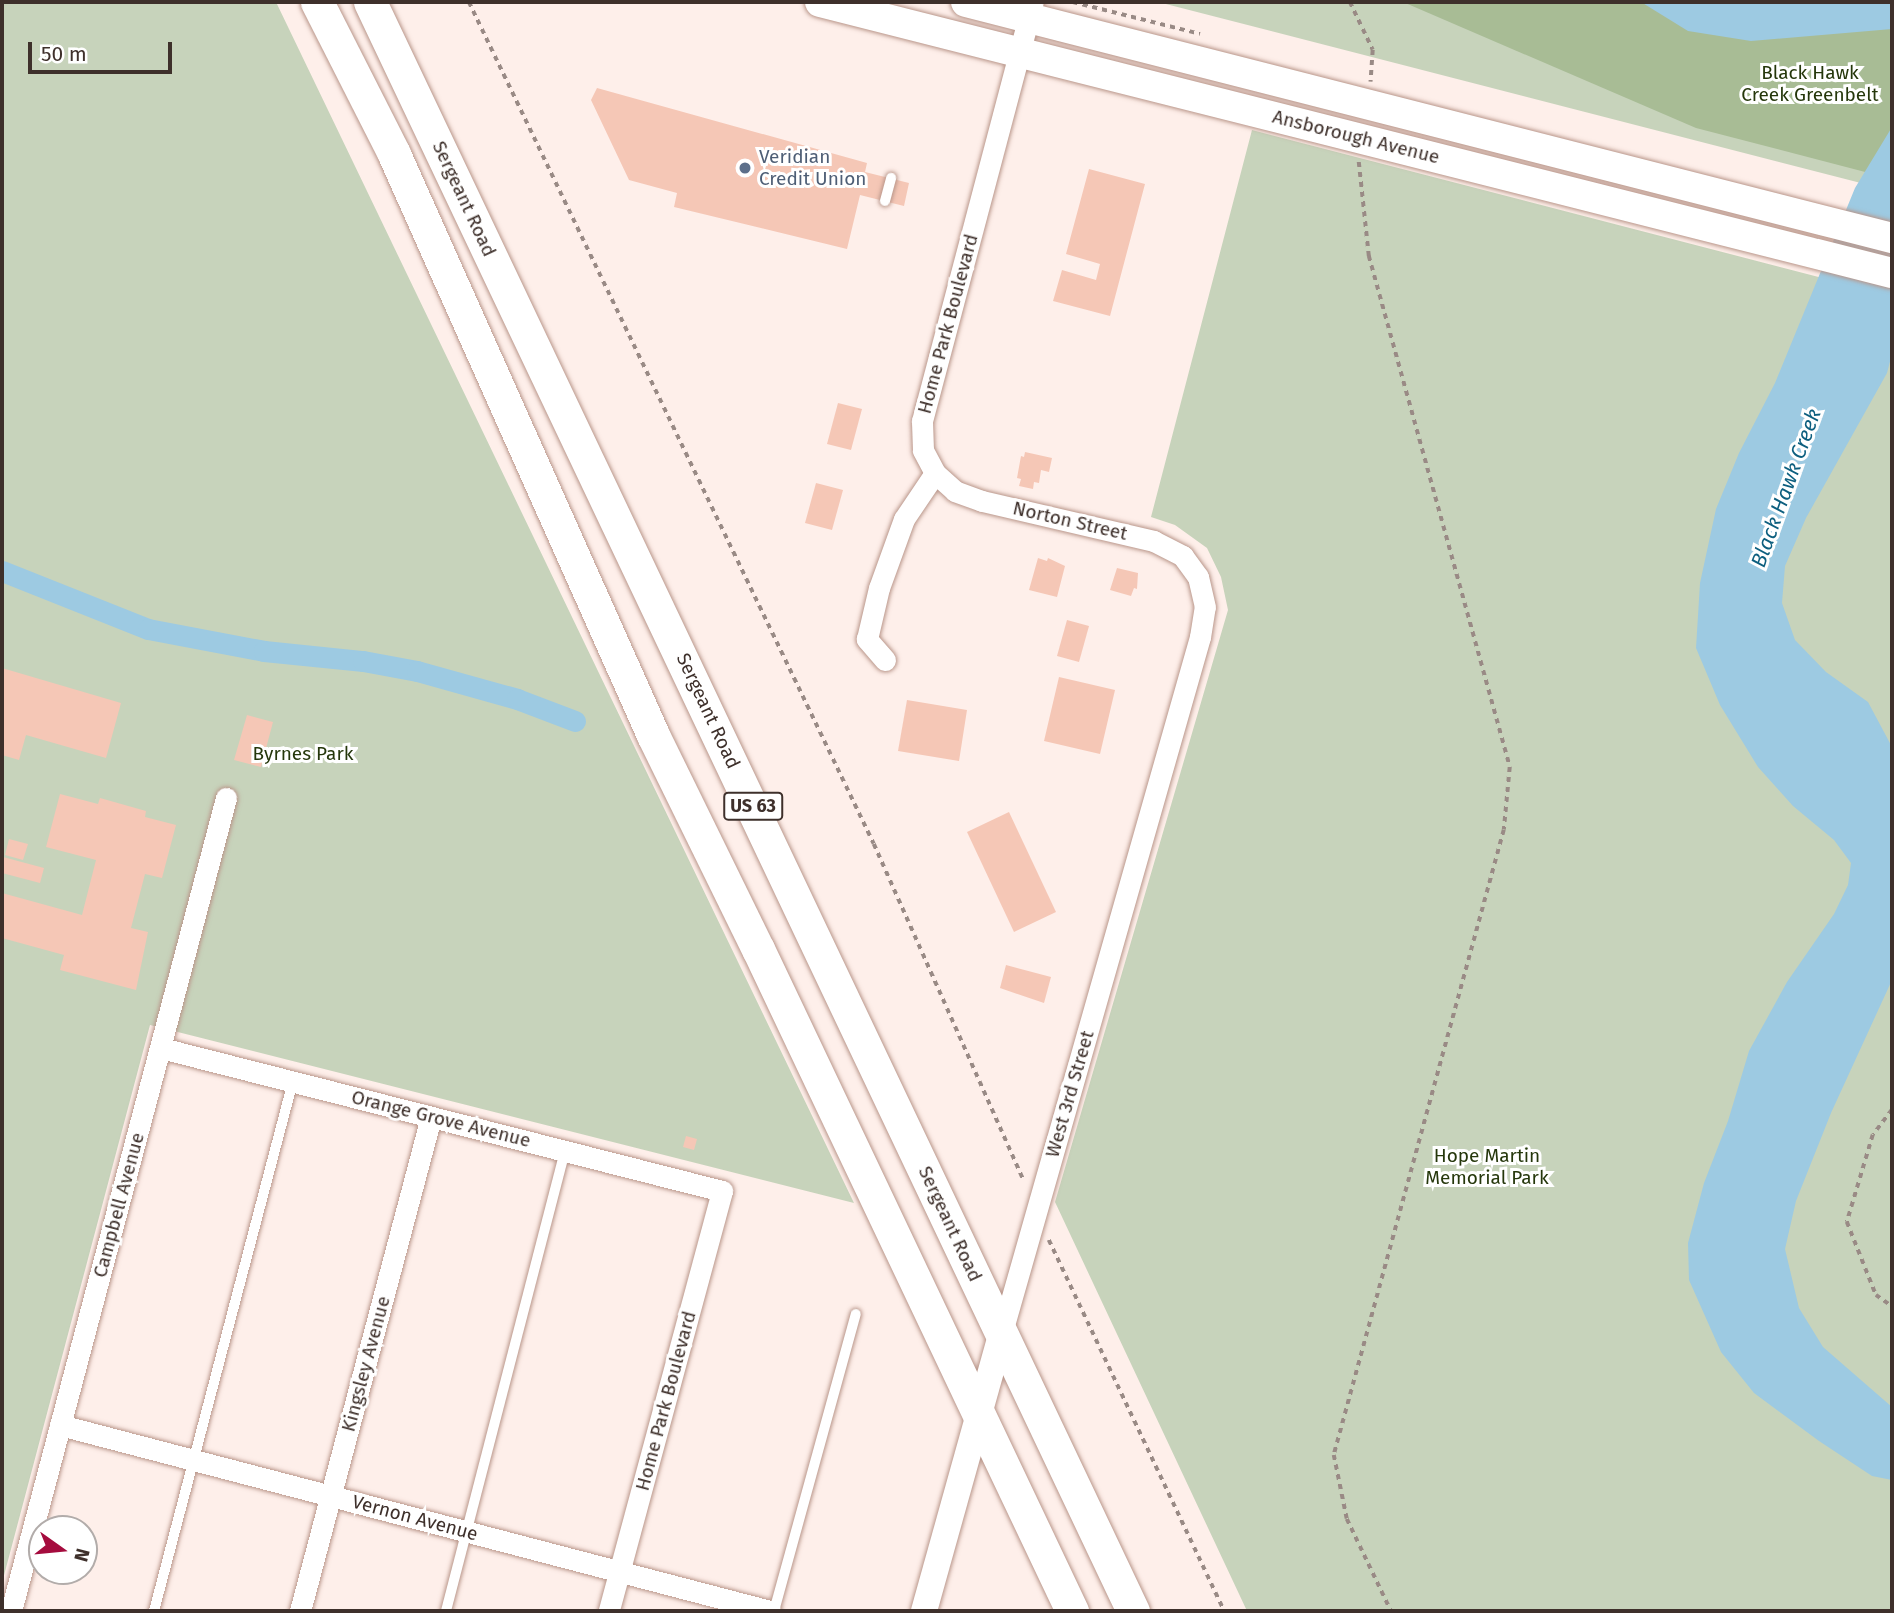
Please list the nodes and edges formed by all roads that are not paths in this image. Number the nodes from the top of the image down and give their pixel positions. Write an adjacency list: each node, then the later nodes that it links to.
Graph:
1 (317, 2): 22 (main road, US 63)
2 (370, 2): 21 (main road, Sergeant Road / US 63)
3 (820, 2): 6 (main road, Ansborough Avenue)
4 (966, 2): 5 (main road, Ansborough Avenue)
5 (1031, 10): 6 (street); 9 (main road, Ansborough Avenue)
6 (1020, 53): 10 (main road, Ansborough Avenue); 11 (street, Home Park Boulevard)
7 (891, 178): 8 (lane)
8 (885, 201)
9 (1892, 238)
10 (1892, 273)
11 (935, 473): 12 (street, Norton Street); 13 (street)
12 (1198, 577): 21 (street, West 3rd Street)
13 (885, 660)
14 (226, 798): 15 (street, Campbell Avenue)
15 (161, 1048): 16 (street, Orange Grove Avenue); 23 (street, Campbell Avenue)
16 (293, 1081): 17 (street, Orange Grove Avenue); 24 (lane)
17 (431, 1117): 18 (street, Orange Grove Avenue); 25 (street, Kingsley Avenue)
18 (565, 1151): 19 (street, Orange Grove Avenue); 26 (lane)
19 (722, 1191): 27 (street, Home Park Boulevard)
20 (856, 1314): 33 (lane)
21 (1002, 1332): 22 (street, West 3rd Street); 36 (main road, Sergeant Road / US 63)
22 (978, 1411): 34 (street, West 3rd Street); 35 (main road, US 63)
23 (60, 1426): 24 (street, Vernon Avenue); 28 (street, Campbell Avenue)
24 (192, 1460): 25 (street, Vernon Avenue); 29 (lane)
25 (330, 1496): 26 (street, Vernon Avenue); 30 (street, Kingsley Avenue)
26 (467, 1532): 27 (street, Vernon Avenue); 31 (lane)
27 (620, 1572): 32 (street, Home Park Boulevard); 33 (street, Vernon Avenue)
28 (11, 1611)
29 (154, 1611)
30 (300, 1611)
31 (446, 1611)
32 (609, 1611)
33 (772, 1611)
34 (924, 1611)
35 (1072, 1611)
36 (1133, 1611)

